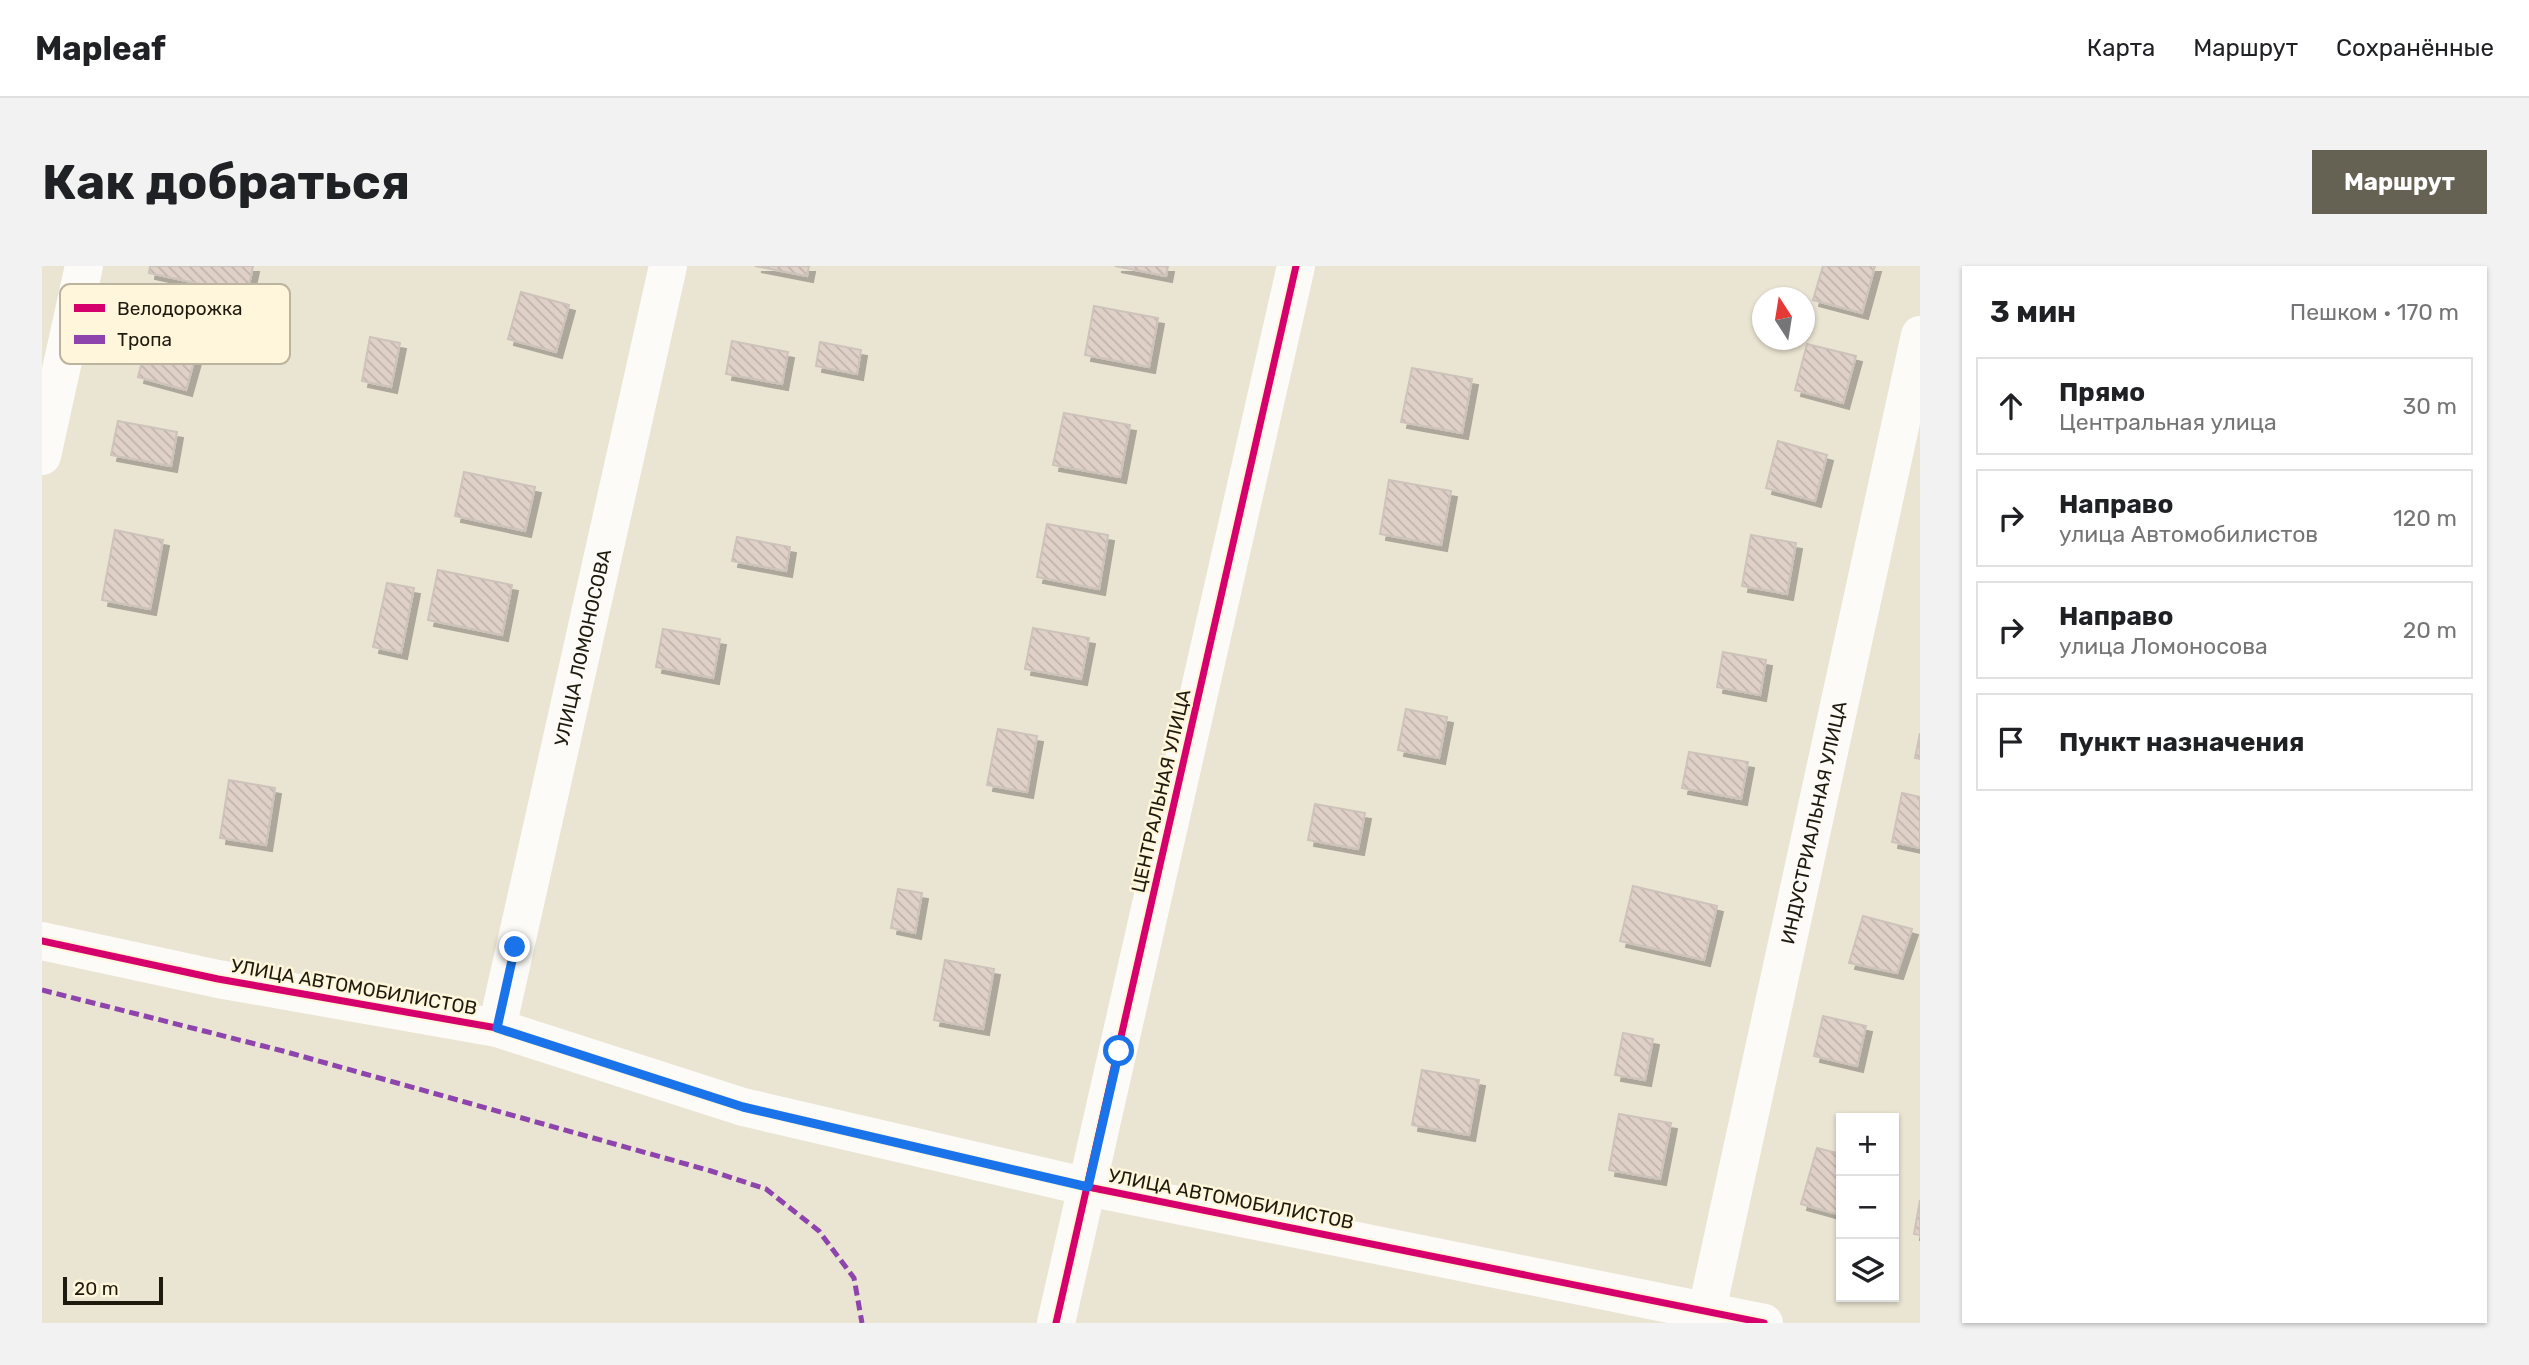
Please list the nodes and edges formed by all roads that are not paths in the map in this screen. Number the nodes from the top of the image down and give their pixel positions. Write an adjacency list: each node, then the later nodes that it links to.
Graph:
1 (85, 266): 4 (street)
2 (668, 266): 9 (street, УЛИЦА ЛОМОНОСОВА)
3 (1296, 266): 10 (street, ЦЕНТРАЛЬНАЯ УЛИЦА)
4 (81, 284)
5 (1920, 335): 11 (street, ИНДУСТРИАЛЬНАЯ УЛИЦА)
6 (63, 364): 7 (street)
7 (42, 456)
8 (42, 941): 9 (street, УЛИЦА АВТОМОБИЛИСТОВ)
9 (497, 1028): 10 (street, УЛИЦА АВТОМОБИЛИСТОВ)
10 (1088, 1187): 11 (street, УЛИЦА АВТОМОБИЛИСТОВ); 12 (street, ЦЕНТРАЛЬНАЯ УЛИЦА)
11 (1706, 1313): 13 (street, УЛИЦА АВТОМОБИЛИСТОВ)
12 (1056, 1323)
13 (1765, 1323)

